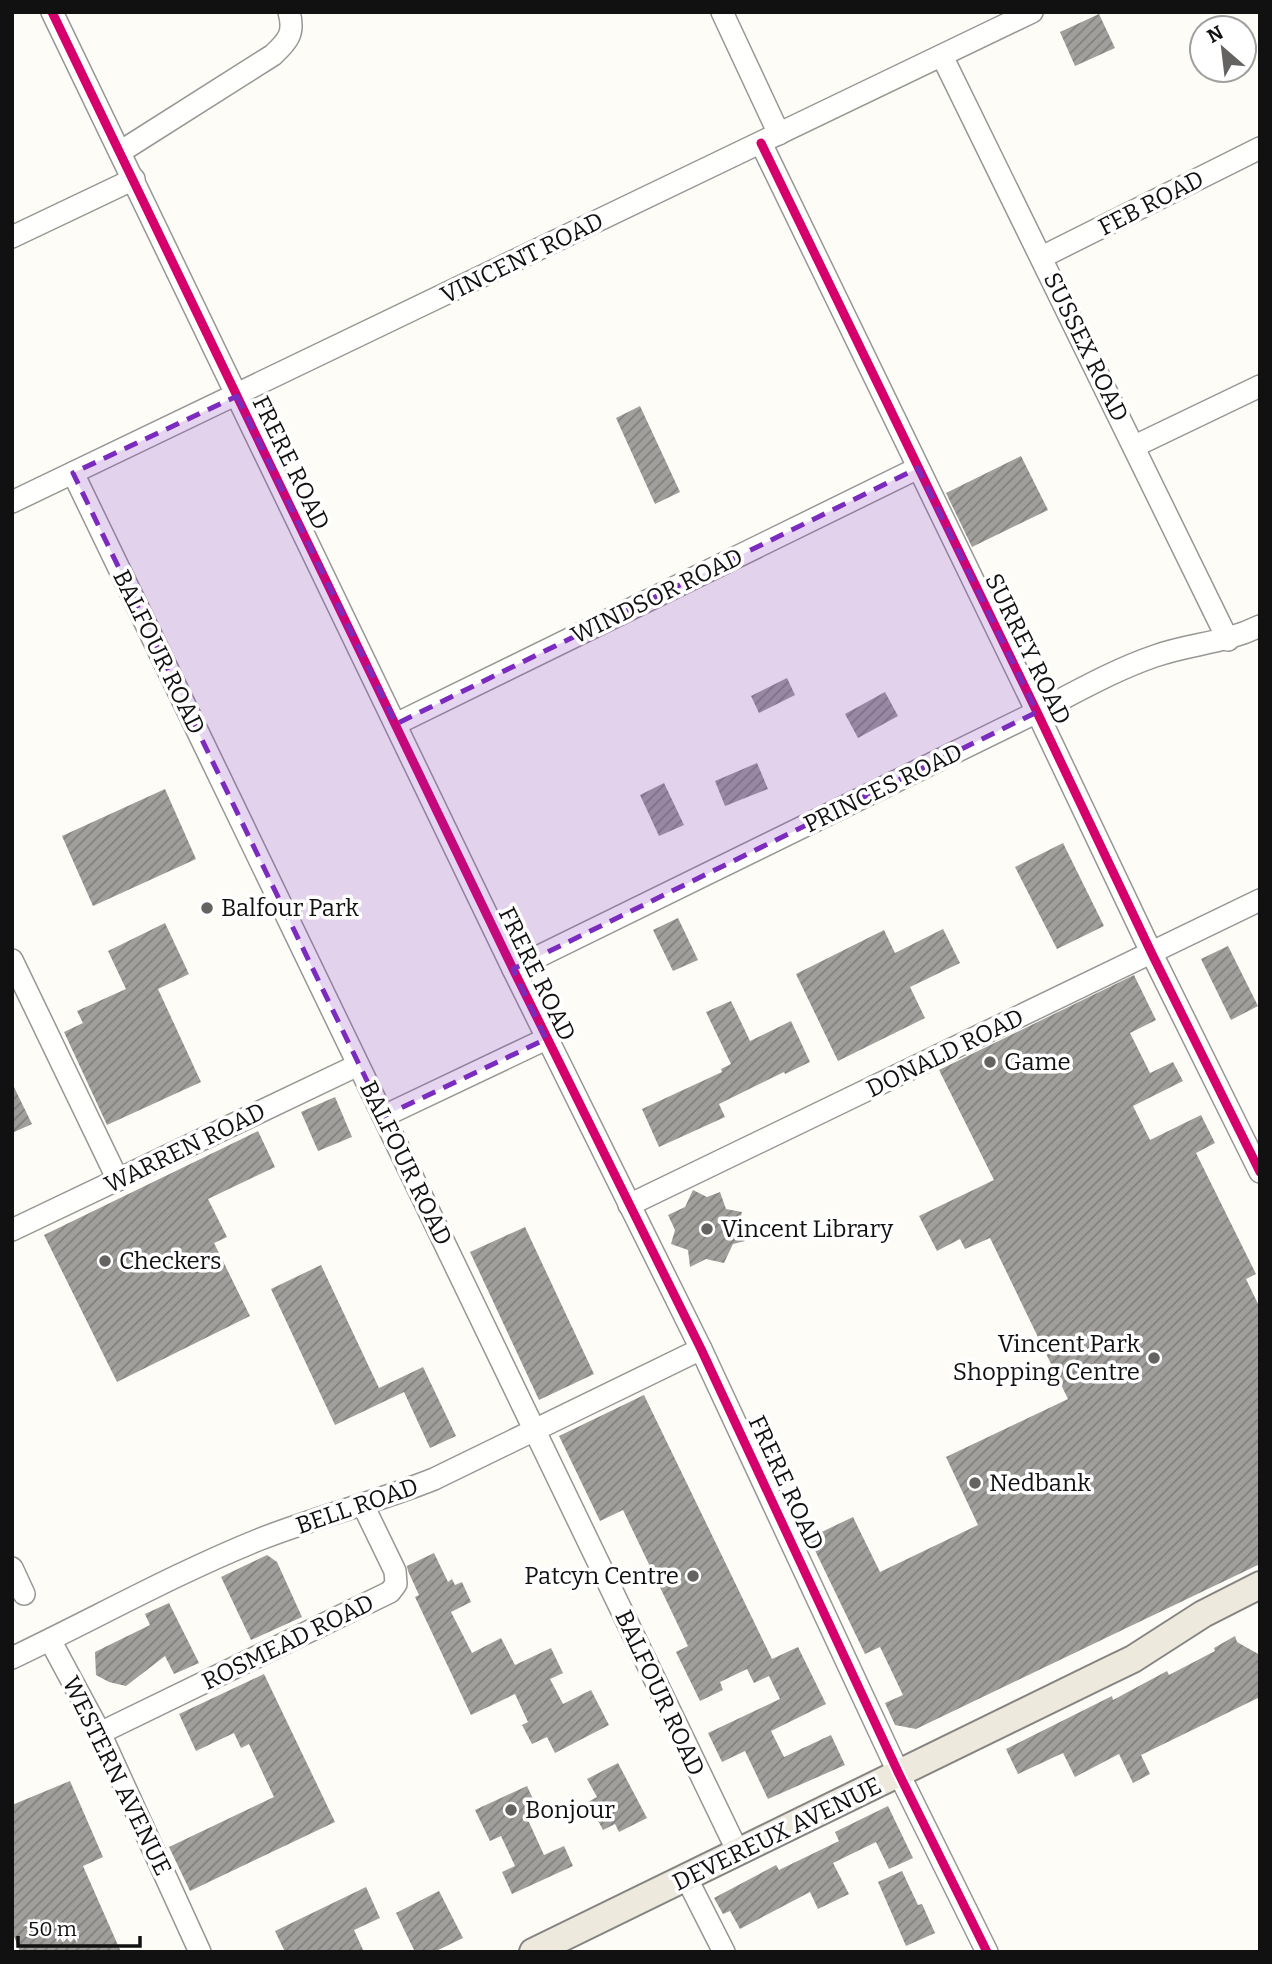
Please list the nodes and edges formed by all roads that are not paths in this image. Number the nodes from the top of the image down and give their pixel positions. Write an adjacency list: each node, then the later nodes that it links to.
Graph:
1 (52, 12): 8 (street, FRERE ROAD)
2 (289, 12): 8 (street)
3 (722, 12): 6 (street, SURREY ROAD)
4 (1032, 12): 5 (street, VINCENT ROAD)
5 (942, 56): 6 (street, VINCENT ROAD); 11 (street, SUSSEX ROAD)
6 (770, 139): 13 (street, VINCENT ROAD); 15 (street, SURREY ROAD)
7 (1260, 148): 11 (street, FEB ROAD)
8 (120, 152): 9 (street, FRERE ROAD)
9 (134, 179): 10 (street); 13 (street, FRERE ROAD)
10 (12, 237)
11 (1042, 257): 14 (street, SUSSEX ROAD)
12 (1260, 387): 14 (street)
13 (237, 396): 16 (street, VINCENT ROAD); 21 (street, FRERE ROAD)
14 (1135, 446): 19 (street, SUSSEX ROAD)
15 (918, 468): 20 (street, SURREY ROAD); 21 (street, WINDSOR ROAD)
16 (73, 473): 17 (street, VINCENT ROAD); 27 (street, BALFOUR ROAD)
17 (12, 502)
18 (1260, 626): 19 (street, PRINCES ROAD)
19 (1228, 640): 20 (street, PRINCES ROAD)
20 (1037, 712): 23 (street, SURREY ROAD); 25 (street, PRINCES ROAD)
21 (396, 724): 25 (street, FRERE ROAD)
22 (1260, 900): 23 (street, DONALD ROAD)
23 (1152, 954): 29 (street, SURREY ROAD); 31 (street, DONALD ROAD)
24 (12, 960): 30 (street)
25 (513, 969): 26 (street, FRERE ROAD)
26 (547, 1039): 28 (street); 31 (street, FRERE ROAD)
27 (358, 1065): 28 (street, BALFOUR ROAD); 30 (street, WARREN ROAD)
28 (384, 1116): 34 (street, BALFOUR ROAD)
29 (1260, 1172)
30 (118, 1180): 32 (street, WARREN ROAD)
31 (629, 1205): 33 (street, FRERE ROAD)
32 (12, 1230)
33 (701, 1349): 34 (street, BELL ROAD); 44 (street, FRERE ROAD)
34 (535, 1431): 35 (street, BELL ROAD); 45 (street, BALFOUR ROAD)
35 (363, 1505): 40 (street, BELL ROAD); 43 (street, ROSMEAD ROAD)
36 (12, 1568): 38 (street)
37 (1260, 1585): 42 (main road, DEVEREUX AVENUE)
38 (24, 1594)
39 (1260, 1605): 42 (main road, DEVEREUX AVENUE)
40 (50, 1640): 41 (street, BELL ROAD); 43 (street, WESTERN AVENUE)
41 (12, 1658)
42 (1133, 1659): 44 (main road, DEVEREUX AVENUE)
43 (100, 1733): 47 (street, WESTERN AVENUE)
44 (899, 1774): 45 (main road, DEVEREUX AVENUE); 50 (street, FRERE ROAD)
45 (738, 1852): 46 (main road, DEVEREUX AVENUE)
46 (687, 1879): 48 (main road, DEVEREUX AVENUE); 49 (street)
47 (200, 1952)
48 (533, 1952)
49 (724, 1952)
50 (986, 1952)

